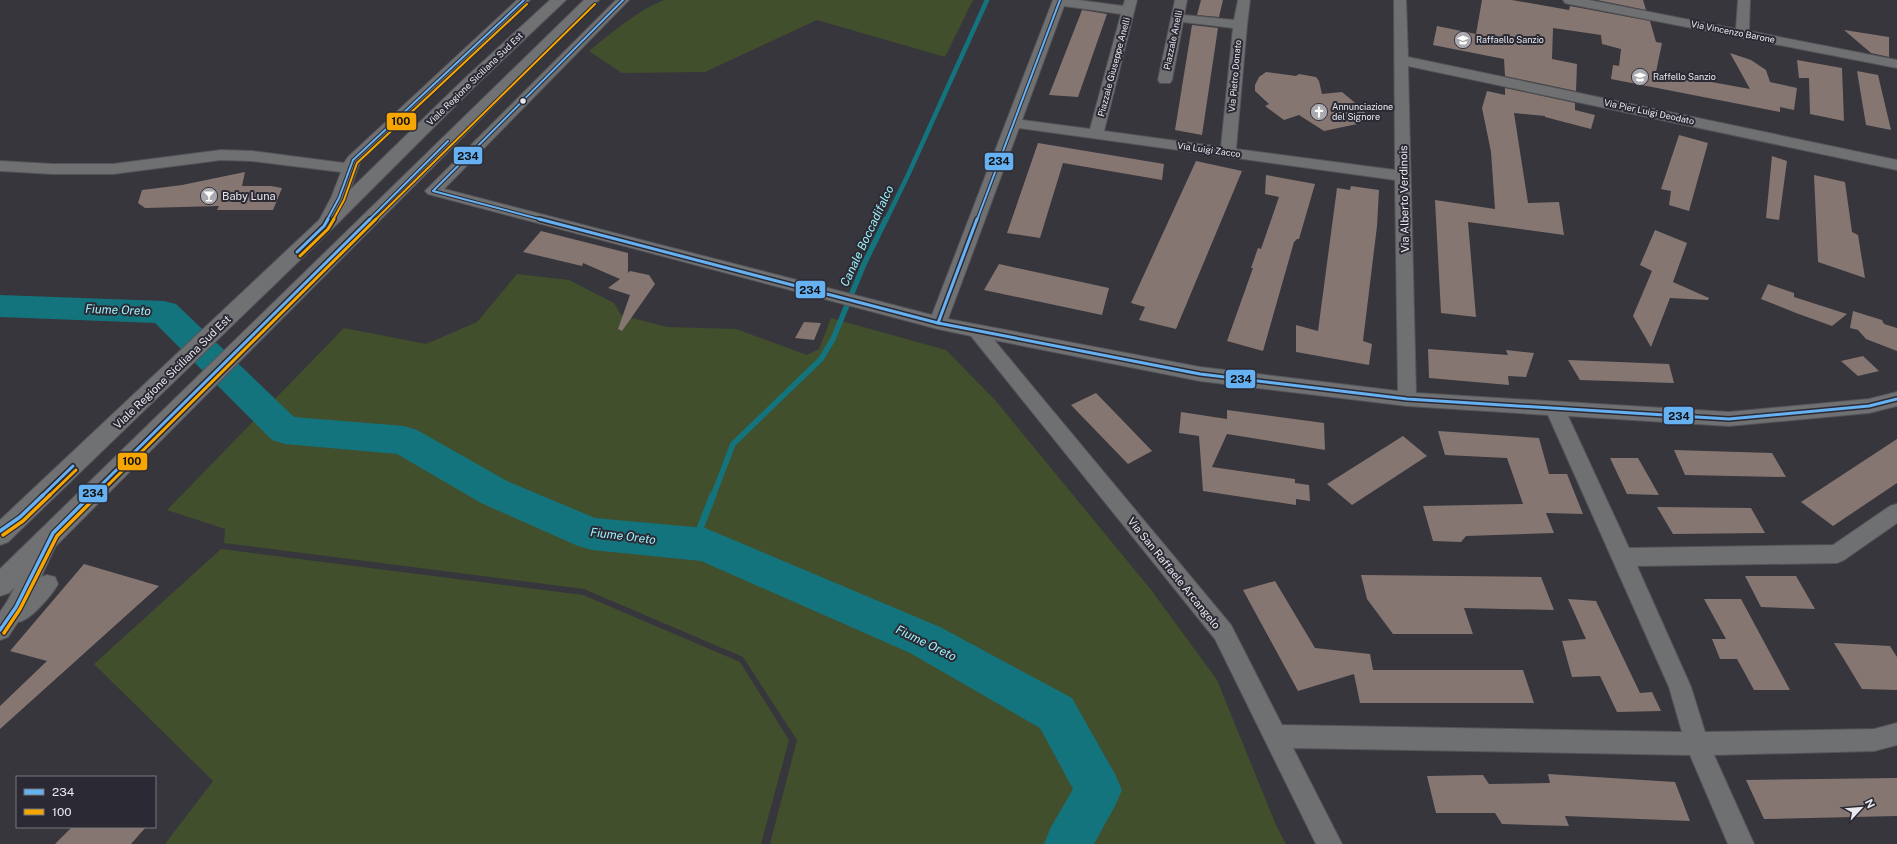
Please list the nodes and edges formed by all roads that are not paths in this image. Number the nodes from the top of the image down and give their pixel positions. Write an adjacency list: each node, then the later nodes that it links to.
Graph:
1 (524, 0): 23 (street, Viale Regione Siciliana Sud Est)
2 (559, 0): 25 (main road, Viale Regione Siciliana Sud Est)
3 (623, 0): 26 (street)
4 (1182, 0): 12 (street, Piazzale Anelli)
5 (1244, 0): 13 (street, Via Pietro Donato)
6 (1400, 0): 15 (street, Via Alberto Verdinois)
7 (1569, 0): 14 (street, Via Vincenzo Barone)
8 (1744, 0): 14 (street)
9 (591, 1): 34 (main road)
10 (1059, 1): 11 (street); 18 (street)
11 (1130, 5): 19 (street, Piazzale Giuseppe Anelli)
12 (1178, 18): 13 (street); 17 (street, Piazzale Anelli)
13 (1240, 25): 20 (street, Via Pietro Donato)
14 (1742, 34): 16 (street, Via Vincenzo Barone)
15 (1401, 60): 21 (street, Via Pier Luigi Deodato); 24 (street, Via Alberto Verdinois)
16 (1897, 64)
17 (1165, 80)
18 (1014, 123): 19 (street, Via Luigi Zacco); 26 (street)
19 (1096, 135): 20 (street, Via Luigi Zacco)
20 (1228, 153): 24 (street, Via Luigi Zacco)
21 (1897, 165)
22 (0, 166): 23 (street)
23 (350, 168): 25 (street, Viale Regione Siciliana Sud Est)
24 (1403, 176): 28 (street, Via Alberto Verdinois)
25 (324, 226): 32 (main road, Viale Regione Siciliana Sud Est)
26 (938, 323): 27 (street)
27 (976, 330): 28 (street); 42 (street, Via San Raffaele Arcangelo)
28 (1407, 399): 30 (street)
29 (1897, 399): 30 (street)
30 (1554, 407): 36 (street)
31 (1897, 512): 36 (street)
32 (20, 517): 33 (street, Viale Regione Siciliana Sud Est); 35 (main road, Viale Regione Siciliana Sud Est)
33 (0, 531)
34 (53, 533): 38 (main road); 39 (street)
35 (0, 535)
36 (1623, 557): 43 (street)
37 (47, 584): 40 (street)
38 (0, 585)
39 (0, 630)
40 (0, 633)
41 (1897, 734): 43 (street)
42 (1275, 736): 43 (street); 44 (street, Via San Raffaele Arcangelo)
43 (1697, 744): 45 (street)
44 (1329, 844)
45 (1741, 844)

